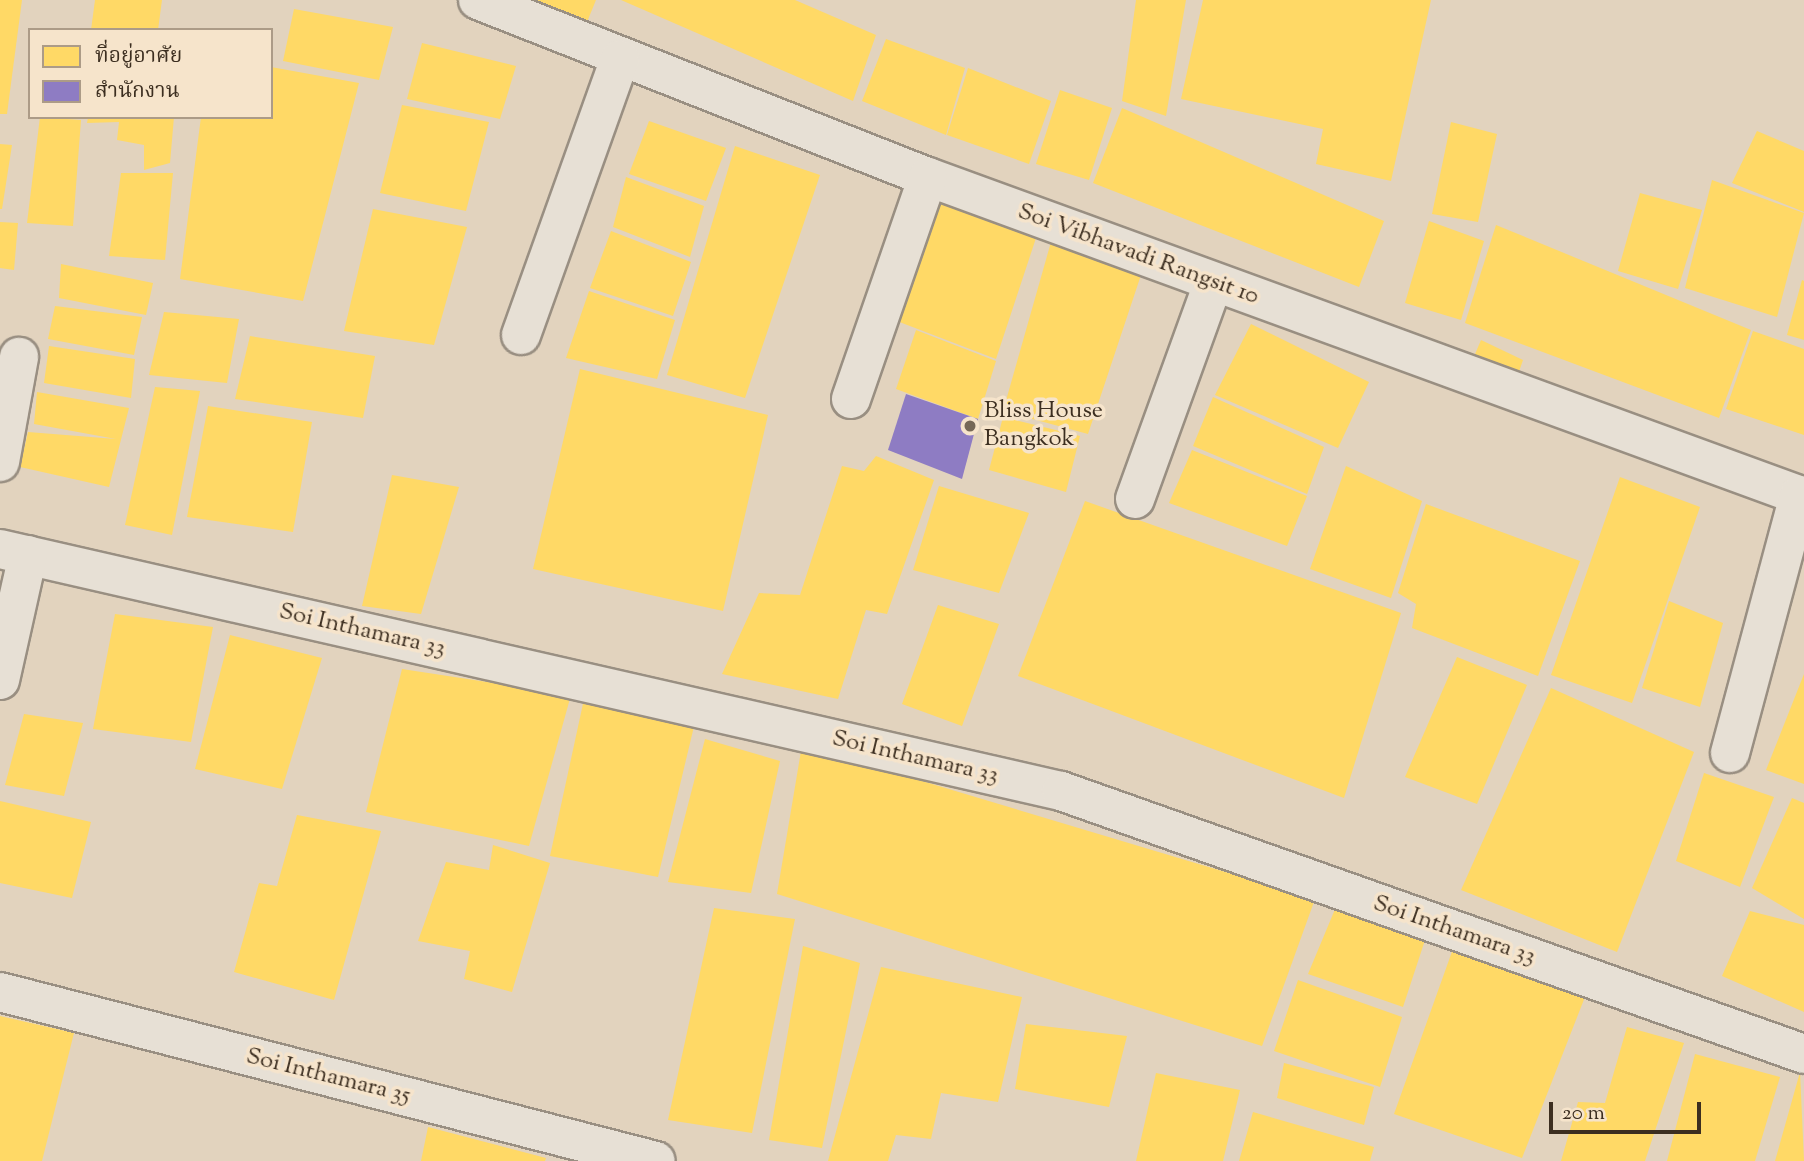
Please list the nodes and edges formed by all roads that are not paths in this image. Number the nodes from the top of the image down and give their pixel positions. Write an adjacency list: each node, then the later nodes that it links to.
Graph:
1 (478, 0): 2 (street, Soi Vibhavadi Rangsit 10)
2 (620, 59): 3 (street, Soi Vibhavadi Rangsit 10); 5 (street)
3 (928, 177): 4 (street, Soi Vibhavadi Rangsit 10); 7 (street)
4 (1213, 283): 9 (street, Soi Vibhavadi Rangsit 10); 10 (street)
5 (521, 335)
6 (19, 357): 8 (street)
7 (851, 399)
8 (0, 462)
9 (1802, 496): 13 (street)
10 (1135, 499)
11 (14, 552): 12 (street); 15 (street, Soi Inthamara 33)
12 (0, 680)
13 (1730, 753)
14 (0, 992): 16 (street, Soi Inthamara 35)
15 (1804, 1055)
16 (656, 1161)

